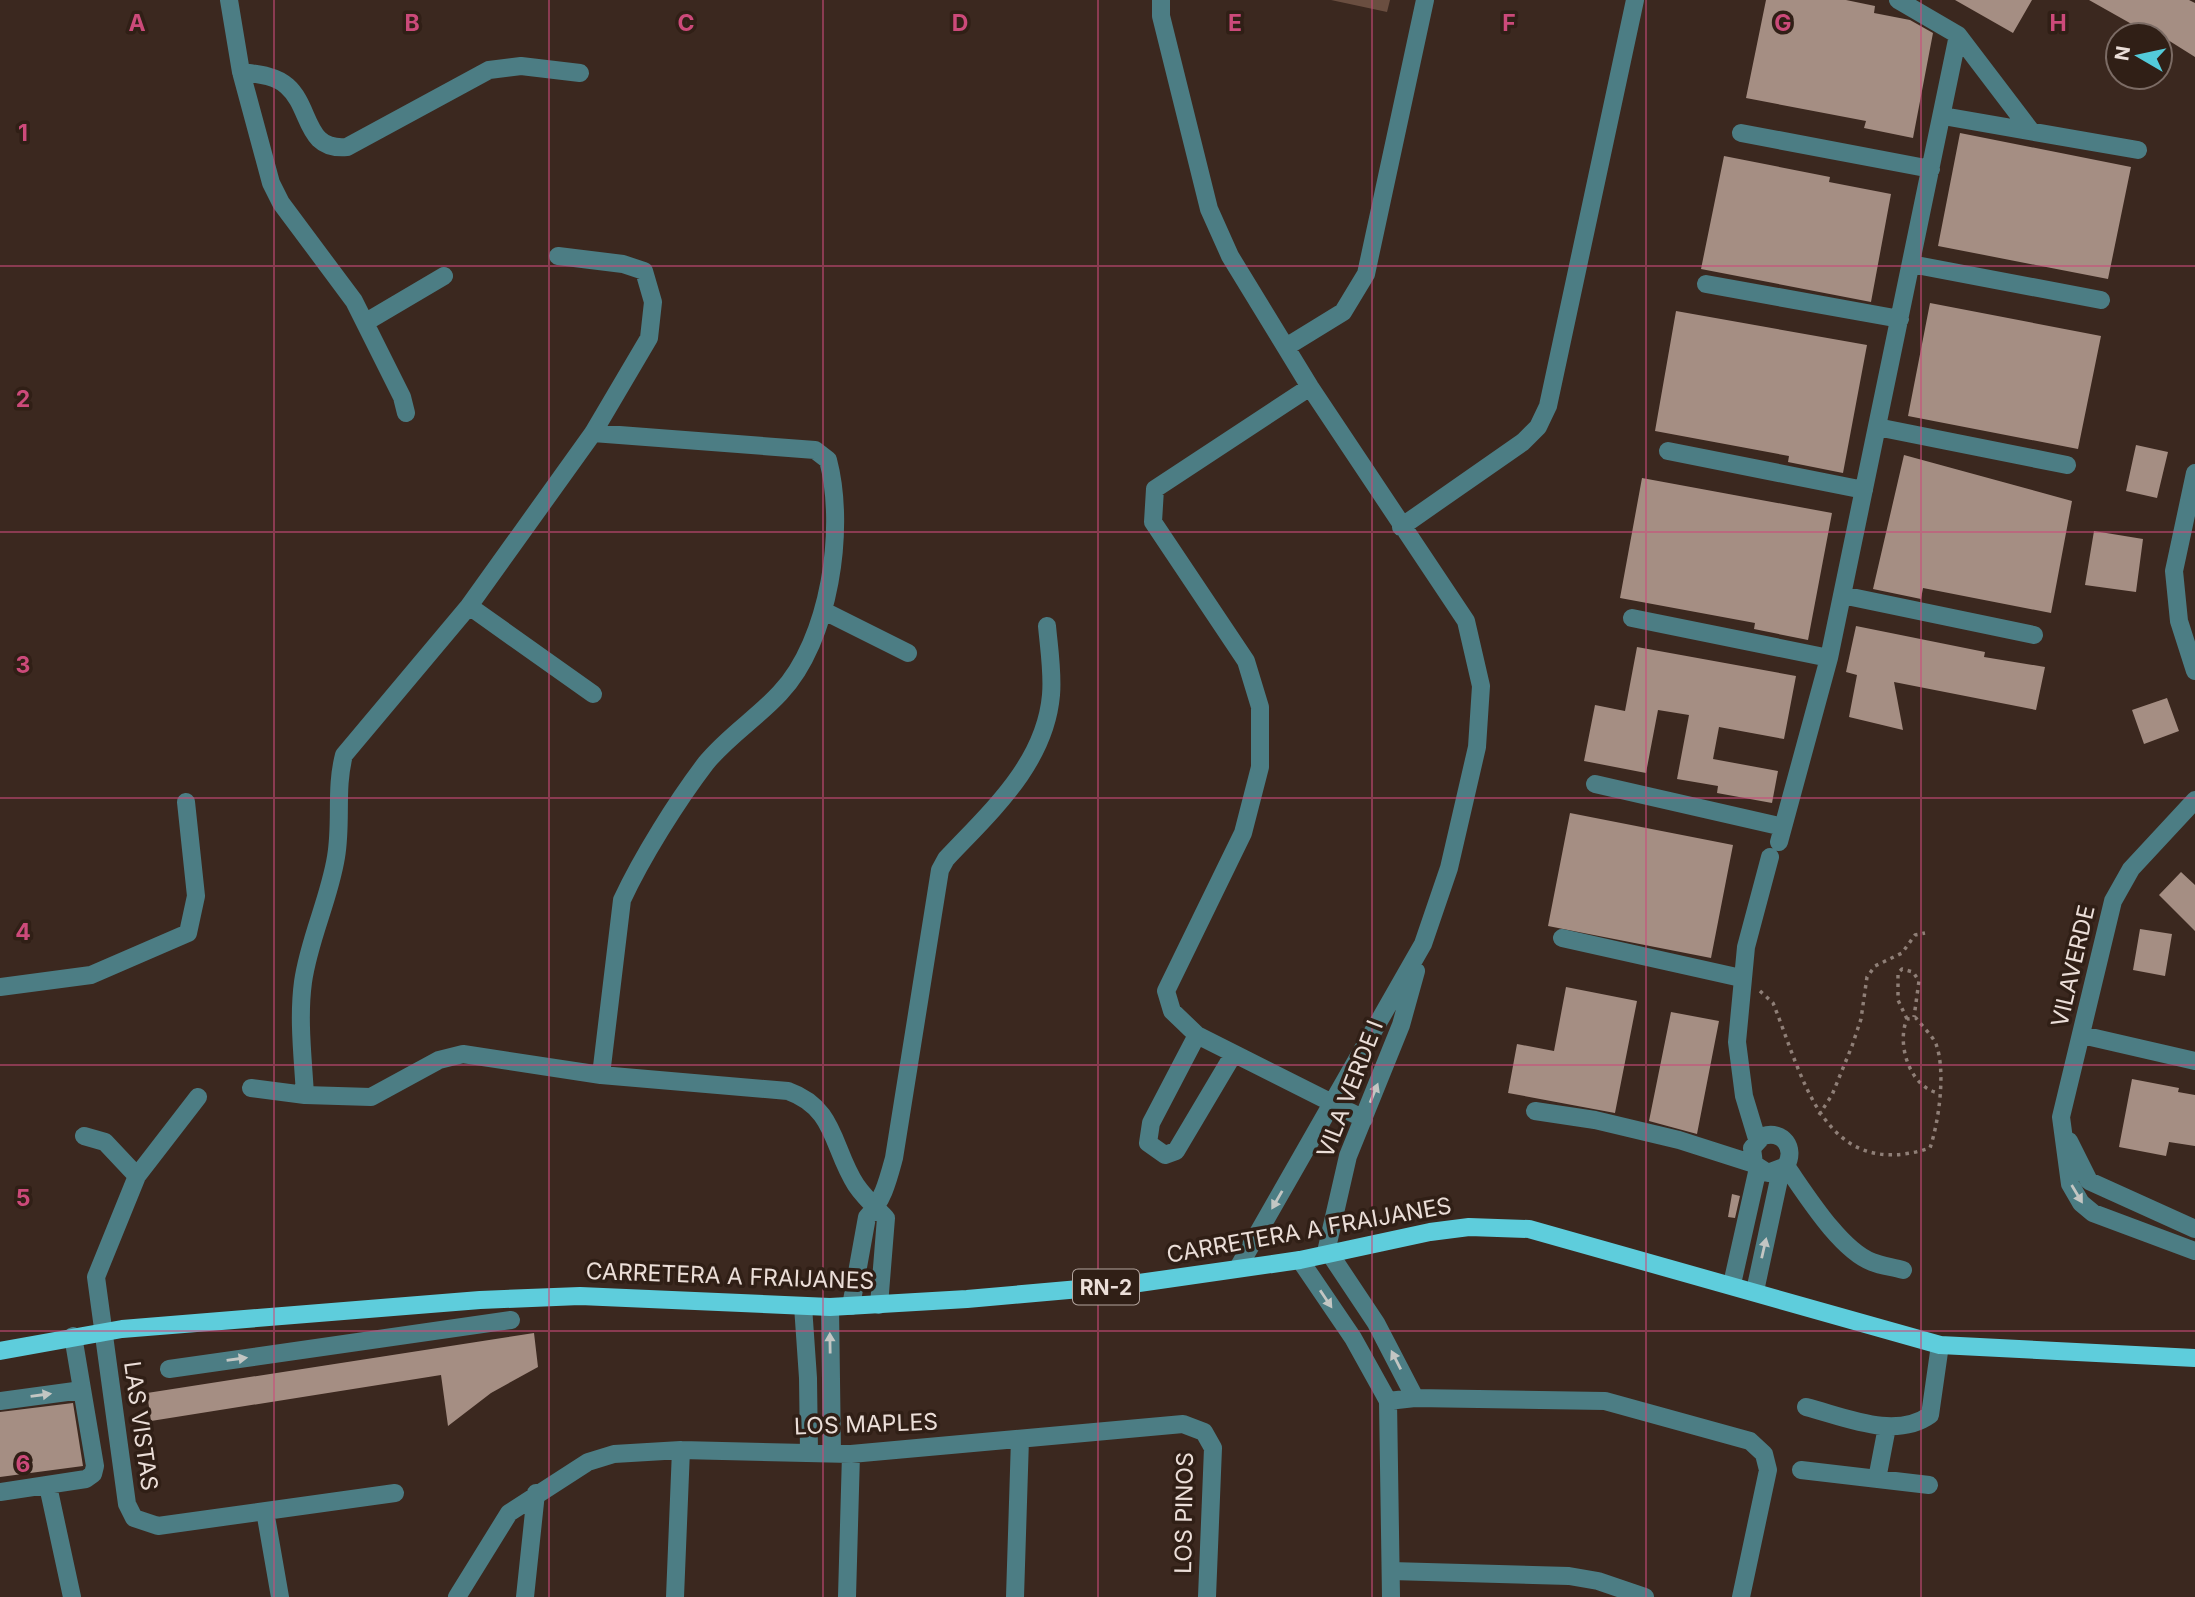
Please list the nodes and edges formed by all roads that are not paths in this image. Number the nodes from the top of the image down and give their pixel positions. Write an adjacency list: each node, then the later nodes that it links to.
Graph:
1 (229, 0): 7 (street)
2 (1161, 0): 21 (street)
3 (1426, 0): 21 (street)
4 (1635, 0): 30 (street)
5 (1898, 0): 6 (street)
6 (1958, 35): 9 (street); 10 (street)
7 (241, 72): 8 (street); 20 (street)
8 (580, 73)
9 (1943, 117): 10 (street); 13 (street)
10 (2031, 131): 12 (street)
11 (1741, 134): 13 (street)
12 (2138, 150)
13 (1931, 170): 15 (street)
14 (558, 256): 25 (street)
15 (1912, 264): 18 (street); 19 (street)
16 (444, 276): 20 (street)
17 (1706, 284): 19 (street)
18 (2101, 300)
19 (1900, 318): 24 (street)
20 (366, 322): 23 (street)
21 (1286, 346): 22 (street)
22 (1310, 387): 30 (street); 49 (street)
23 (405, 413)
24 (1877, 427): 27 (street); 29 (street)
25 (593, 433): 32 (street); 33 (street)
26 (1668, 451): 29 (street)
27 (2067, 465)
28 (2195, 473): 39 (street)
29 (1864, 490): 31 (street)
30 (1401, 527): 46 (street)
31 (1843, 595): 36 (street); 38 (street)
32 (469, 606): 40 (street); 55 (street)
33 (824, 611): 37 (street); 53 (street)
34 (1632, 618): 38 (street)
35 (1047, 626): 66 (street)
36 (2034, 635)
37 (908, 653)
38 (1829, 659): 44 (street)
39 (2195, 670)
40 (593, 694)
41 (1595, 784): 44 (street)
42 (2195, 800): 50 (street, VILAVERDE)
43 (186, 802): 48 (street)
44 (1777, 842): 47 (street)
45 (1562, 937): 47 (street)
46 (1423, 944): 57 (street); 59 (street, VILA VERDE I, one-way to 46)
47 (1741, 983): 62 (street)
48 (0, 987)
49 (1197, 1035): 51 (street); 51 (street)
50 (2082, 1035): 52 (street); 60 (street, VILAVERDE)
51 (1233, 1055): 57 (street)
52 (2195, 1061)
53 (601, 1075): 55 (street); 66 (street)
54 (251, 1088): 55 (street)
55 (306, 1095)
56 (198, 1097): 65 (street)
57 (1334, 1103): 59 (street); 71 (street, one-way to 71)
58 (1535, 1111): 63 (street)
59 (1364, 1119): 69 (street, VILA VERDE I)
60 (2062, 1129): 67 (street); 68 (street, VILAVERDE, one-way to 68)
61 (84, 1136): 65 (street)
62 (1757, 1139): 63 (street); 64 (street)
63 (1756, 1166): 64 (street); 73 (street)
64 (1784, 1168): 72 (street); 74 (street, one-way to 64)
65 (137, 1176): 82 (street)
66 (876, 1208): 76 (street); 78 (street)
67 (2195, 1228)
68 (2195, 1251)
69 (1327, 1252): 70 (main road, CARRETERA A FRAIJANES / RN-2); 73 (main road, CARRETERA A FRAIJANES / RN-2); 89 (street, one-way to 69)
70 (1300, 1260): 71 (main road, CARRETERA A FRAIJANES / RN-2); 91 (street, one-way to 91)
71 (1238, 1268): 76 (main road, CARRETERA A FRAIJANES / RN-2)
72 (1903, 1270)
73 (1732, 1284): 74 (main road, CARRETERA A FRAIJANES / RN-2)
74 (1755, 1291): 84 (main road, CARRETERA A FRAIJANES / RN-2)
75 (480, 1300): 77 (main road, CARRETERA A FRAIJANES / RN-2); 81 (street); 82 (main road, CARRETERA A FRAIJANES / RN-2)
76 (879, 1305): 78 (main road, CARRETERA A FRAIJANES / RN-2)
77 (803, 1306): 79 (main road, CARRETERA A FRAIJANES / RN-2); 97 (street)
78 (851, 1306): 79 (main road, CARRETERA A FRAIJANES / RN-2)
79 (830, 1307): 98 (street, one-way to 79)
80 (511, 1320): 81 (street)
81 (483, 1324): 87 (street, one-way to 81)
82 (102, 1333): 83 (main road, CARRETERA A FRAIJANES / RN-2); 107 (street, LAS VISTAS)
83 (73, 1336): 85 (main road, CARRETERA A FRAIJANES / RN-2); 88 (street)
84 (1940, 1345): 86 (main road, CARRETERA A FRAIJANES / RN-2); 93 (street)
85 (0, 1351)
86 (2195, 1358)
87 (169, 1369)
88 (82, 1390): 90 (street, one-way to 88); 103 (street)
89 (1415, 1398): 91 (street); 119 (street)
90 (0, 1401)
91 (1388, 1401): 108 (street)
92 (1806, 1407): 93 (street)
93 (1887, 1427): 101 (street)
94 (1204, 1432): 95 (street, LOS MAPLES); 116 (street, LOS PINOS)
95 (1020, 1439): 99 (street, LOS MAPLES); 115 (street)
96 (681, 1450): 97 (street, LOS MAPLES); 106 (street, LOS MAPLES); 113 (street)
97 (809, 1452): 98 (street, LOS MAPLES)
98 (832, 1453): 99 (street, LOS MAPLES)
99 (851, 1454): 114 (street)
100 (1801, 1470): 101 (street)
101 (1877, 1479): 102 (street)
102 (1929, 1485)
103 (48, 1486): 104 (street); 109 (street)
104 (0, 1492)
105 (395, 1493): 107 (street, LAS VISTAS)
106 (536, 1493): 111 (street, LOS MAPLES); 112 (street)
107 (265, 1511): 110 (street)
108 (1391, 1571): 117 (street); 118 (street)
109 (72, 1597)
110 (280, 1597)
111 (457, 1597)
112 (525, 1597)
113 (675, 1597)
114 (847, 1597)
115 (1015, 1597)
116 (1207, 1597)
117 (1391, 1597)
118 (1645, 1597)
119 (1741, 1597)

